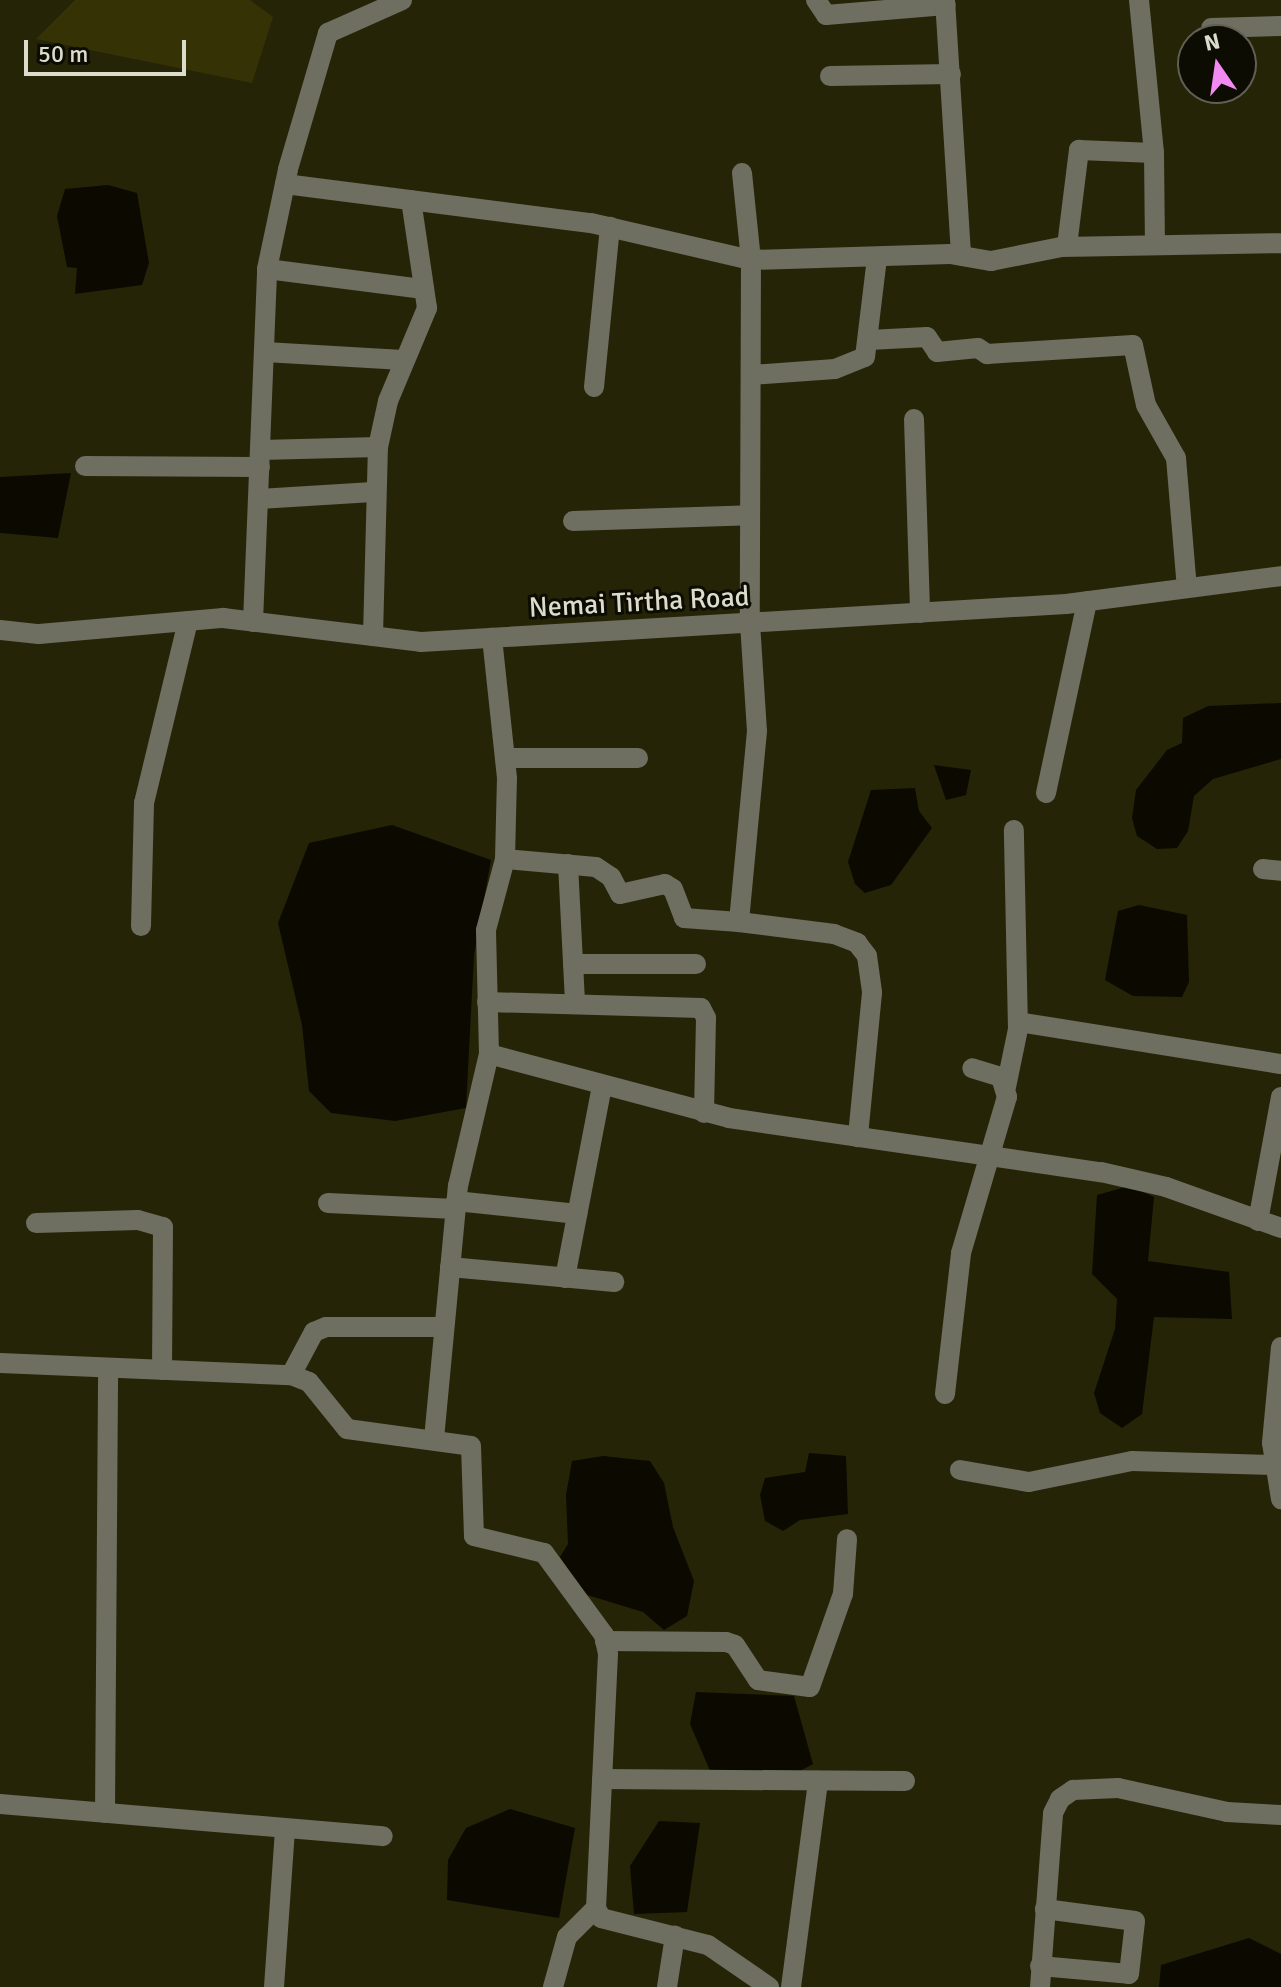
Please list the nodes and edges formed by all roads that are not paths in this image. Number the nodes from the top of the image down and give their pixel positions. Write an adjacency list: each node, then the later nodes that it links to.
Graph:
1 (402, 0): 11 (street)
2 (816, 0): 4 (street)
3 (1139, 0): 9 (street)
4 (945, 3): 7 (street)
5 (1281, 26): 6 (street)
6 (1257, 27)
7 (951, 74): 8 (street); 17 (street)
8 (830, 76)
9 (1154, 153): 15 (street); 16 (street)
10 (742, 173): 19 (street)
11 (285, 184): 12 (street); 20 (street)
12 (411, 200): 13 (street); 21 (street)
13 (610, 227): 19 (street); 26 (street)
14 (1281, 243): 15 (street)
15 (1155, 245): 16 (street)
16 (1067, 246): 17 (street)
17 (961, 256): 18 (street)
18 (877, 258): 19 (street); 22 (street)
19 (751, 260): 25 (street)
20 (267, 269): 21 (street); 23 (street)
21 (424, 289): 24 (street)
22 (869, 340): 25 (street); 36 (street)
23 (265, 352): 24 (street); 29 (street)
24 (403, 360): 28 (street)
25 (751, 375): 33 (street)
26 (594, 387)
27 (914, 419): 38 (street)
28 (378, 447): 29 (street); 31 (street)
29 (260, 458): 30 (street); 32 (street)
30 (85, 466)
31 (373, 492): 32 (street); 43 (street)
32 (259, 499): 40 (street)
33 (750, 515): 34 (street); 41 (street)
34 (573, 521)
35 (1281, 576): 36 (street, Nemai Tirtha Road)
36 (1187, 588): 37 (street, Nemai Tirtha Road)
37 (1087, 601): 38 (street, Nemai Tirtha Road); 47 (street)
38 (920, 613): 41 (street, Nemai Tirtha Road)
39 (188, 621): 40 (street, Nemai Tirtha Road); 42 (street, Nemai Tirtha Road); 52 (street)
40 (253, 622): 43 (street, Nemai Tirtha Road)
41 (750, 623): 44 (street, Nemai Tirtha Road); 51 (street)
42 (0, 630)
43 (373, 636): 44 (street, Nemai Tirtha Road)
44 (492, 638): 45 (street)
45 (505, 758): 46 (street); 49 (street)
46 (638, 758)
47 (1046, 793)
48 (1014, 830): 57 (street)
49 (505, 859): 50 (street); 55 (street)
50 (568, 864): 51 (street); 53 (street)
51 (739, 922): 65 (street)
52 (141, 926)
53 (573, 964): 54 (street); 56 (street)
54 (696, 964)
55 (487, 1002): 56 (street); 58 (street)
56 (575, 1003): 64 (street)
57 (1018, 1022): 59 (street); 62 (street)
58 (489, 1054): 61 (street); 68 (street)
59 (1281, 1064)
60 (972, 1068): 62 (street)
61 (602, 1085): 64 (street); 69 (street)
62 (1006, 1087): 66 (street)
63 (1281, 1097): 70 (street)
64 (704, 1113): 65 (street)
65 (858, 1137): 66 (street)
66 (987, 1157): 70 (street); 82 (street)
67 (328, 1203): 68 (street)
68 (456, 1205): 69 (street); 73 (street)
69 (577, 1214): 74 (street)
70 (1258, 1221): 72 (street)
71 (36, 1223): 80 (street)
72 (1281, 1228)
73 (450, 1267): 74 (street); 76 (street)
74 (565, 1278): 75 (street)
75 (614, 1282)
76 (444, 1327): 81 (street); 83 (street)
77 (1281, 1347): 84 (street)
78 (0, 1363): 79 (street)
79 (108, 1368): 80 (street); 93 (street)
80 (162, 1370): 81 (street)
81 (291, 1375): 83 (street)
82 (945, 1394)
83 (434, 1439): 88 (street)
84 (1275, 1465): 85 (street); 86 (street)
85 (960, 1470)
86 (1281, 1499)
87 (847, 1539): 88 (street)
88 (605, 1641): 89 (street)
89 (602, 1779): 90 (street); 97 (street)
90 (818, 1781): 91 (street); 105 (street)
91 (905, 1781)
92 (0, 1804): 93 (street)
93 (105, 1813): 95 (street)
94 (1281, 1815): 98 (street)
95 (285, 1828): 96 (street); 101 (street)
96 (383, 1836)
97 (596, 1908): 99 (street); 102 (street)
98 (1045, 1909): 100 (street); 100 (street)
99 (675, 1936): 103 (street); 104 (street)
100 (1040, 1977)
101 (274, 1987)
102 (553, 1987)
103 (667, 1987)
104 (769, 1987)
105 (791, 1987)

